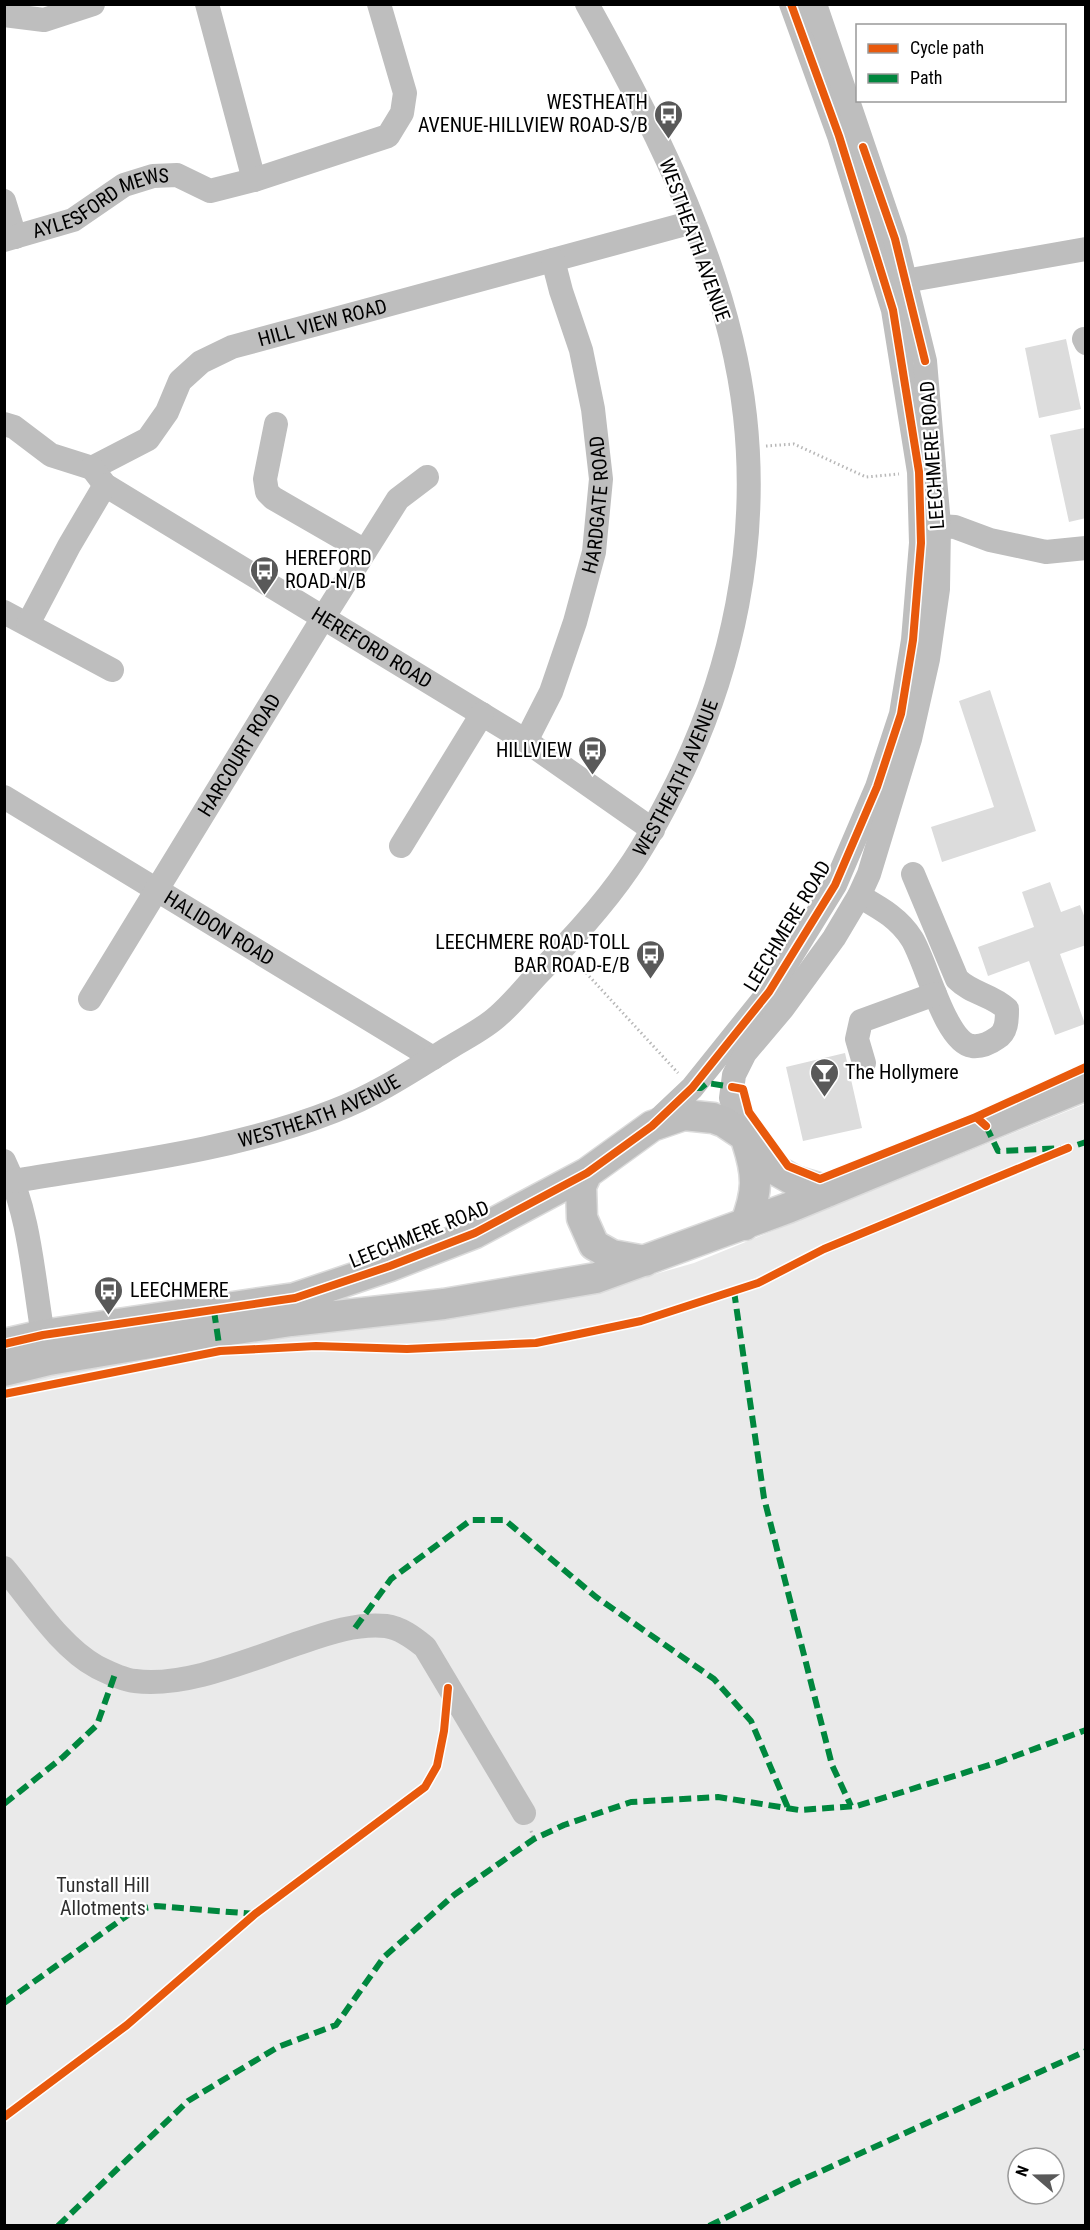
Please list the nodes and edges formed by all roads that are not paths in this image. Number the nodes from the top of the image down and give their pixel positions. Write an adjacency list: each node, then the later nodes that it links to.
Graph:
1 (93, 4): 7 (street)
2 (207, 4): 8 (street)
3 (379, 4): 8 (street, AYLESFORD MEWS)
4 (587, 4): 10 (street, WESTHEATH AVENUE)
5 (791, 4): 19 (street, LEECHMERE ROAD)
6 (815, 4): 14 (street, LEECHMERE ROAD)
7 (4, 15)
8 (254, 180): 11 (street, AYLESFORD MEWS)
9 (4, 201): 11 (street, AYLESFORD MEWS)
10 (693, 222): 13 (street, HILL VIEW ROAD); 29 (street, WESTHEATH AVENUE)
11 (10, 238)
12 (1086, 249): 14 (street)
13 (553, 260): 17 (street, HILL VIEW ROAD); 27 (street, HARDGATE ROAD)
14 (905, 281): 19 (street, LEECHMERE ROAD)
15 (4, 424): 17 (street)
16 (276, 424): 21 (street)
17 (98, 476): 23 (street, HEREFORD ROAD); 24 (street)
18 (427, 477): 21 (street, HARCOURT ROAD)
19 (930, 534): 20 (street); 33 (street, LEECHMERE ROAD); 39 (street, LEECHMERE ROAD)
20 (1086, 548)
21 (365, 551): 23 (street, HARCOURT ROAD)
22 (4, 612): 24 (street)
23 (323, 618): 26 (street, HEREFORD ROAD); 32 (street, HARCOURT ROAD)
24 (27, 624): 25 (street)
25 (112, 670)
26 (482, 714): 27 (street, HEREFORD ROAD); 30 (street)
27 (526, 741): 29 (street, HEREFORD ROAD)
28 (4, 797): 32 (street, HALIDON ROAD)
29 (653, 830): 36 (street, WESTHEATH AVENUE)
30 (401, 846)
31 (913, 874): 34 (street)
32 (156, 890): 35 (street, HARCOURT ROAD); 36 (street, HALIDON ROAD)
33 (859, 896): 34 (street); 40 (street, LEECHMERE ROAD)
34 (935, 994): 37 (street)
35 (90, 999)
36 (433, 1058): 41 (street, WESTHEATH AVENUE)
37 (864, 1063)
38 (1086, 1085): 43 (main road, LEECHMERE ROAD)
39 (652, 1126): 40 (main road); 42 (main road, LEECHMERE ROAD)
40 (745, 1136): 43 (main road); 44 (main road, LEECHMERE ROAD)
41 (9, 1171): 47 (street)
42 (586, 1173): 45 (main road); 47 (main road, LEECHMERE ROAD)
43 (829, 1191): 44 (main road, LEECHMERE ROAD)
44 (744, 1225): 45 (main road, LEECHMERE ROAD)
45 (645, 1261): 47 (main road, LEECHMERE ROAD)
46 (4, 1344): 47 (main road, LEECHMERE ROAD)
47 (46, 1347): 48 (main road, LEECHMERE ROAD)
48 (4, 1371)
49 (4, 1568): 50 (street)
50 (524, 1813)

